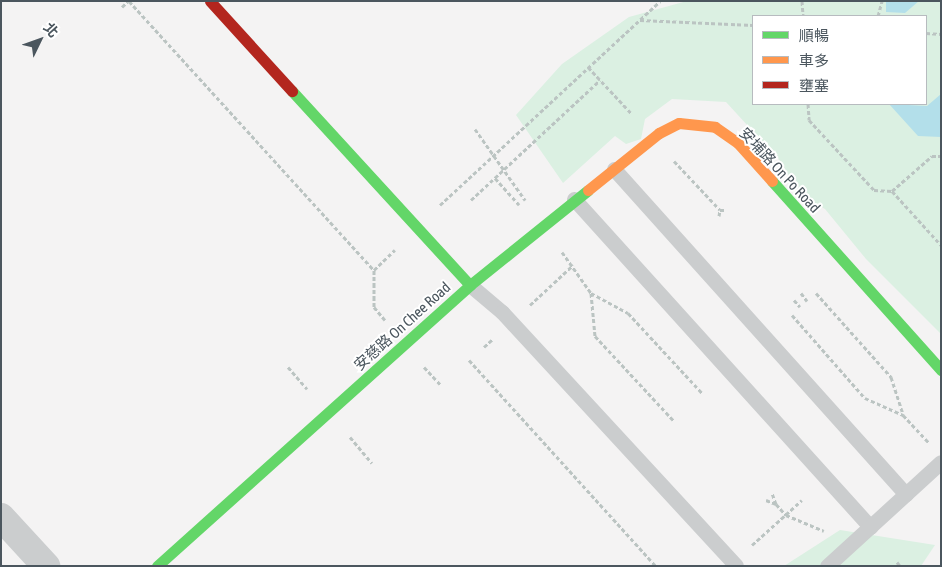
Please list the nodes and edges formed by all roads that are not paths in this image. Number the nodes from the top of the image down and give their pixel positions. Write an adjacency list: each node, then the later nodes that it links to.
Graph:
1 (210, 1): 4 (street, 安慈路 On Chee Road)
2 (614, 169): 3 (street, 安埔路 On Po Road); 5 (street, 安埔路 On Po Road); 7 (lane)
3 (574, 200): 4 (street, 安埔路 On Po Road); 9 (lane)
4 (470, 284): 11 (street, 安慈路 On Chee Road); 12 (lane)
5 (941, 370)
6 (938, 456): 7 (lane)
7 (906, 494): 9 (lane)
8 (1, 518): 10 (street)
9 (870, 527): 13 (lane)
10 (46, 566)
11 (157, 566)
12 (736, 566)
13 (827, 566)

